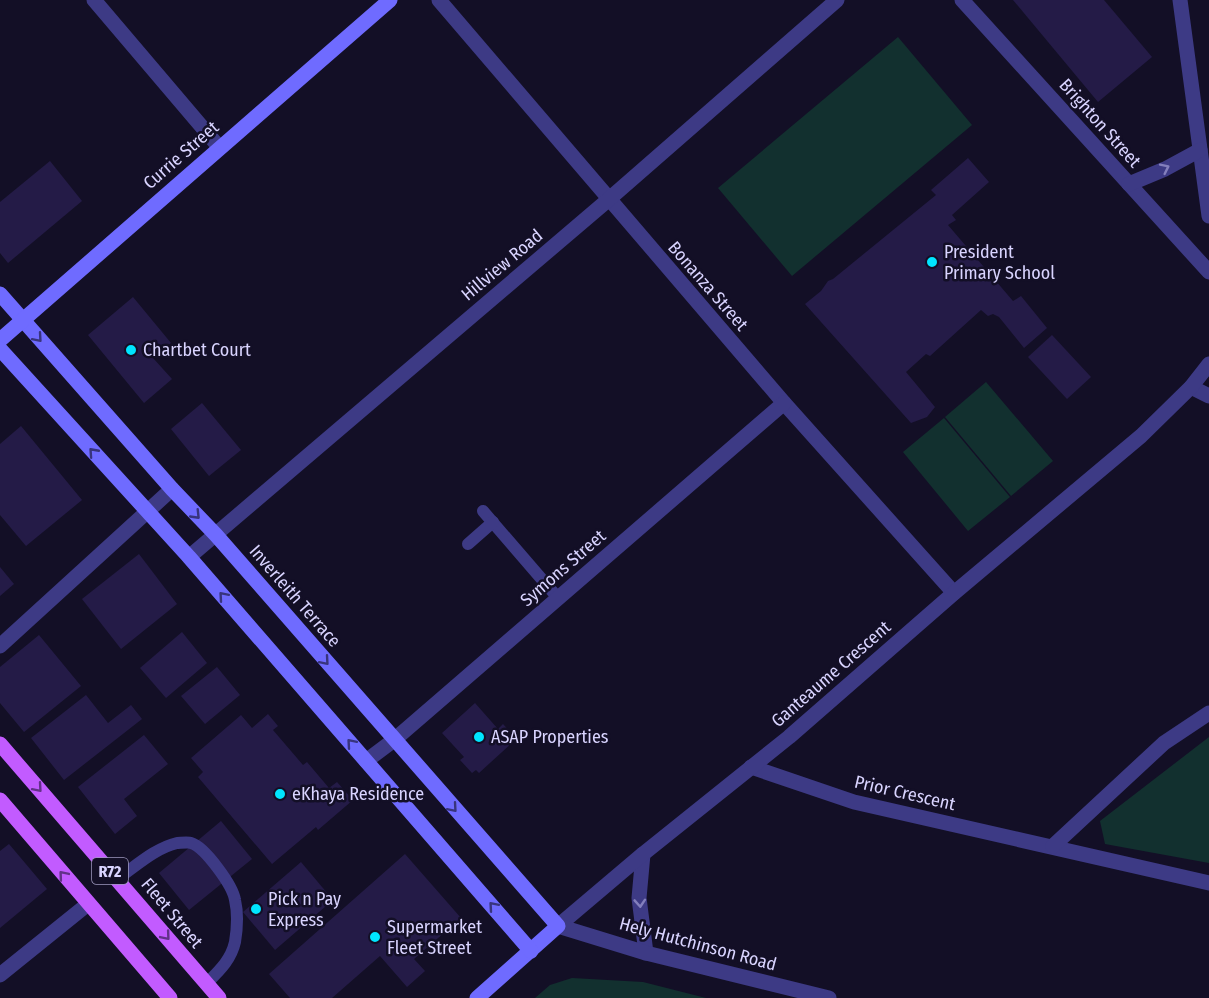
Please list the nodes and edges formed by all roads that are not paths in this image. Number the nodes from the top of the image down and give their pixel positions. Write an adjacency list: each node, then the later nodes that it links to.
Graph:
1 (94, 0): 7 (street)
2 (390, 0): 7 (street, Currie Street)
3 (439, 0): 10 (street, Bonanza Street)
4 (837, 0): 10 (street, Hillview Road)
5 (963, 0): 9 (street, Brighton Street)
6 (1180, 0): 8 (street)
7 (219, 147): 14 (street, Currie Street)
8 (1200, 150): 9 (street, one-way to 8); 11 (street)
9 (1129, 184): 12 (street, Brighton Street)
10 (608, 200): 20 (street, Bonanza Street); 25 (street, Hillview Road)
11 (1209, 216)
12 (1209, 272)
13 (0, 294): 14 (street, Inverleith Terrace)
14 (23, 321): 15 (street, Currie Street); 21 (street, Inverleith Terrace, one-way to 21)
15 (0, 340)
16 (0, 349): 23 (street, one-way to 16)
17 (1209, 364): 18 (street, Ganteaume Crescent)
18 (1191, 387): 19 (street); 28 (street, Ganteaume Crescent)
19 (1209, 396)
20 (784, 403): 28 (street, Bonanza Street); 29 (street, Symons Street)
21 (172, 489): 23 (street); 25 (street, Inverleith Terrace, one-way to 25)
22 (483, 511): 24 (lane)
23 (147, 512): 27 (street); 30 (street)
24 (493, 522): 26 (lane); 29 (lane)
25 (216, 535): 27 (street, Hillview Road); 32 (street, Inverleith Terrace, one-way to 32)
26 (468, 544)
27 (189, 557): 34 (street, one-way to 27)
28 (954, 593): 35 (street, Ganteaume Crescent)
29 (558, 598): 32 (street, Symons Street)
30 (0, 646)
31 (1209, 713): 37 (street)
32 (394, 740): 34 (street, Symons Street); 42 (street, Inverleith Terrace, one-way to 42)
33 (0, 744): 39 (main road, Fleet Street / R72, one-way to 39)
34 (366, 761): 43 (street, one-way to 34)
35 (751, 767): 37 (street, Prior Crescent); 38 (street, Ganteaume Crescent)
36 (0, 800): 41 (main road, R72, one-way to 36)
37 (1053, 846): 40 (street, Prior Crescent)
38 (644, 854): 42 (street, Ganteaume Crescent); 44 (street, one-way to 44)
39 (117, 879): 46 (main road, Fleet Street / R72, one-way to 46); 46 (lane)
40 (1209, 883)
41 (88, 904): 45 (street); 48 (main road, R72)
42 (558, 926): 43 (street, Ganteaume Crescent); 44 (street, Hely Hutchinson Road)
43 (531, 951): 49 (street, Ganteaume Crescent)
44 (646, 953): 50 (street, Hely Hutchinson Road)
45 (0, 975)
46 (207, 984): 47 (main road, Fleet Street / R72)
47 (217, 997)
48 (170, 998)
49 (477, 998)
50 (829, 998)

